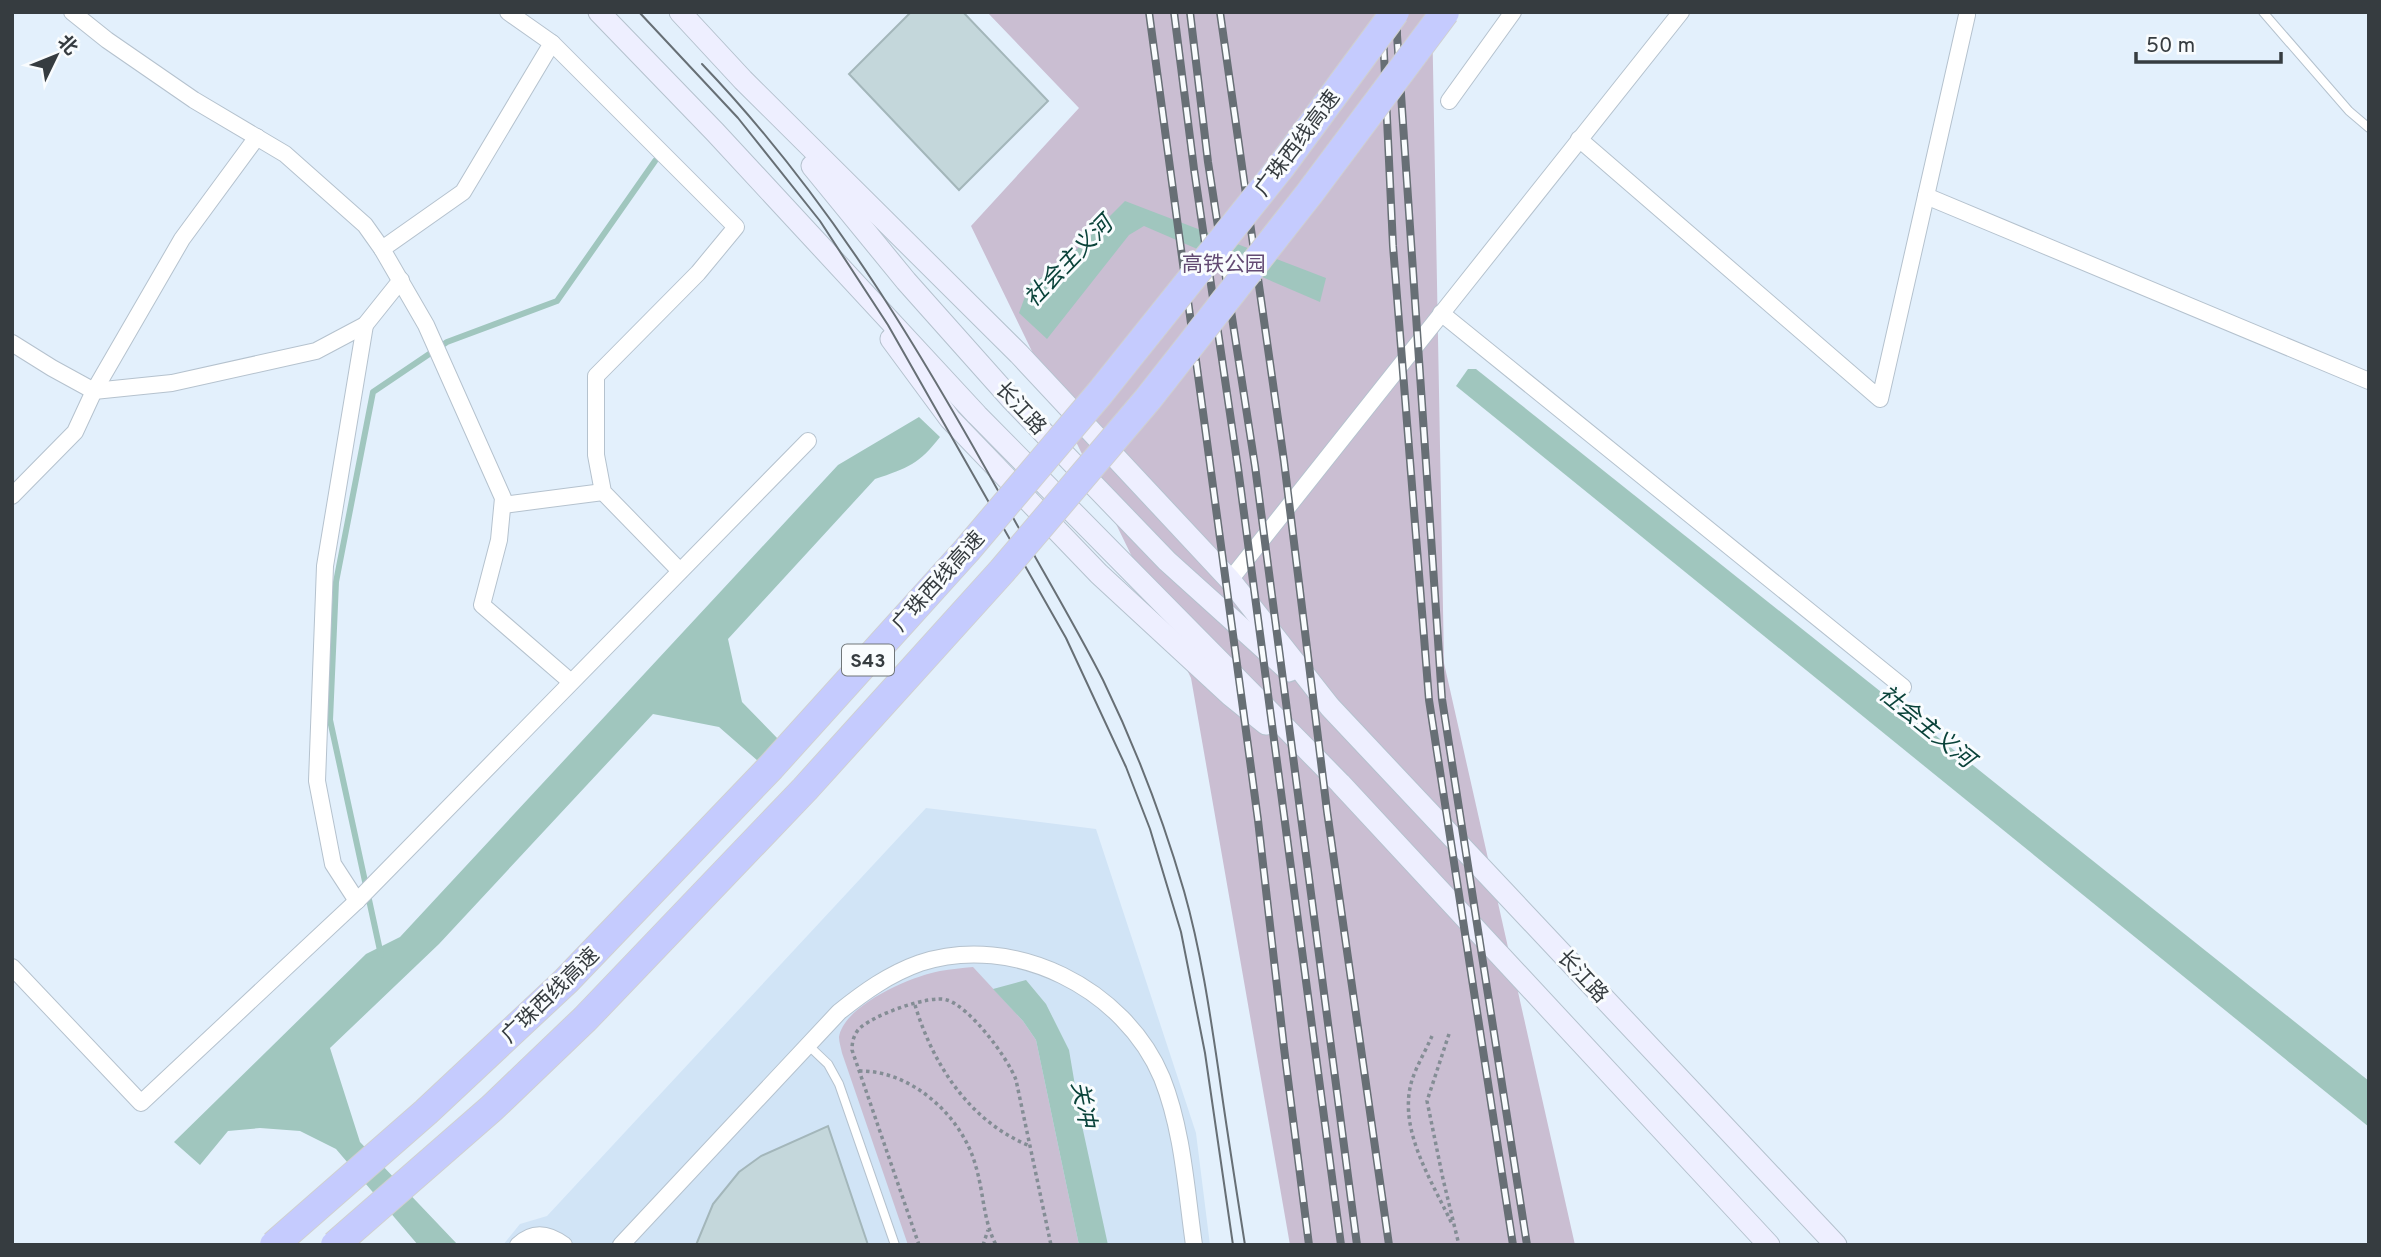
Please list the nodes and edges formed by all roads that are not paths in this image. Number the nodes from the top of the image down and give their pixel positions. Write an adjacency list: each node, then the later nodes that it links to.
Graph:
1 (72, 12): 15 (street)
2 (508, 12): 11 (street)
3 (599, 12): 44 (main road, 长江路)
4 (680, 12): 12 (main road, 长江路)
5 (1395, 12): 37 (highway, 广珠西线高速 / S43, bridge)
6 (1445, 12): 38 (highway, 广珠西线高速 / S43, bridge)
7 (1513, 12): 13 (street)
8 (1681, 12): 16 (street)
9 (2263, 12): 14 (lane)
10 (1968, 15): 17 (street)
11 (552, 43): 18 (street); 26 (street)
12 (743, 80): 30 (main road, 长江路); 33 (main road, 长江路)
13 (1449, 101)
14 (2369, 128)
15 (257, 137): 18 (street); 24 (street)
16 (1579, 139): 17 (street); 20 (street)
17 (1926, 197): 23 (street)
18 (382, 249): 19 (street)
19 (401, 279): 21 (street); 28 (street)
20 (1441, 313): 30 (street); 32 (street)
21 (365, 326): 24 (street); 34 (street)
22 (12, 343): 24 (street)
23 (2369, 381)
24 (94, 391): 27 (street)
25 (807, 441): 29 (street)
26 (603, 492): 28 (street); 29 (street)
27 (12, 496)
28 (503, 505): 31 (street)
29 (680, 571): 31 (street)
30 (1230, 580): 33 (main road, 长江路)
31 (571, 682): 34 (street)
32 (1903, 687)
33 (1330, 707): 45 (main road, 长江路)
34 (357, 900): 35 (street)
35 (12, 967)
36 (808, 1045): 41 (street); 42 (lane); 43 (street)
37 (274, 1245)
38 (335, 1245)
39 (518, 1245): 40 (street)
40 (564, 1245)
41 (621, 1245)
42 (895, 1245)
43 (1194, 1245)
44 (1769, 1245)
45 (1836, 1245)

